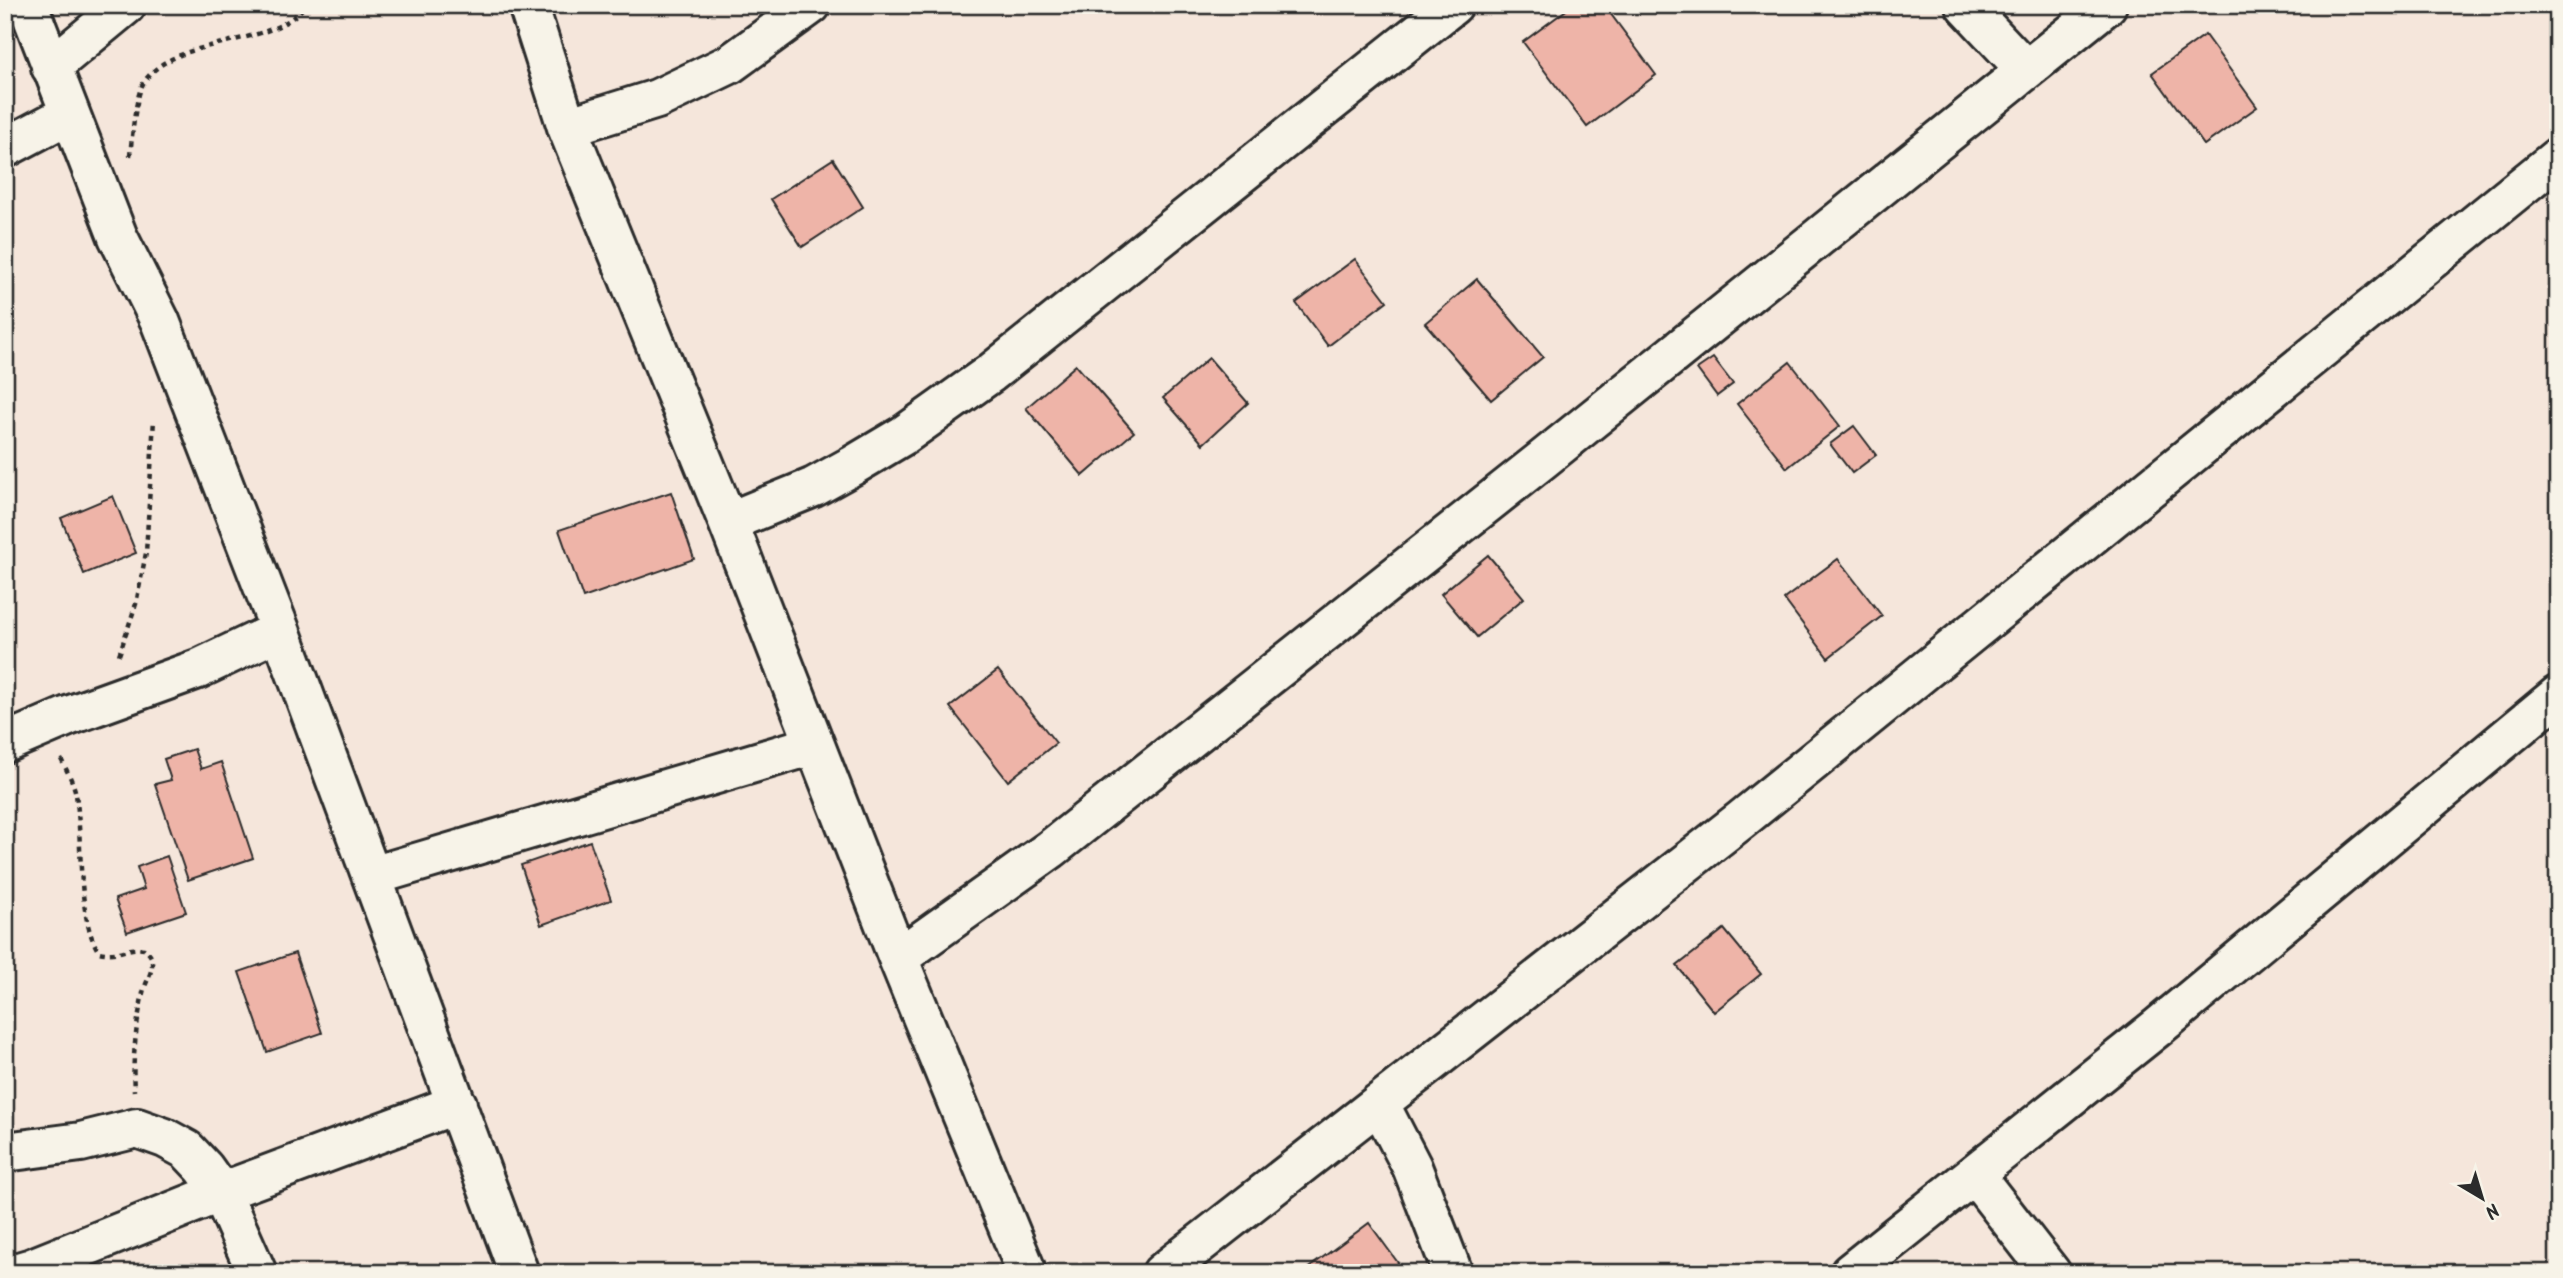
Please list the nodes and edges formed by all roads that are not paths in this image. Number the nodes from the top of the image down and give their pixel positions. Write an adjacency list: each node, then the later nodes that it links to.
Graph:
1 (28, 5): 8 (street)
2 (126, 5): 8 (street)
3 (528, 5): 11 (street)
4 (811, 5): 11 (street)
5 (1453, 5): 14 (street)
6 (1965, 5): 9 (street)
7 (2107, 5): 9 (street)
8 (51, 67): 10 (street)
9 (2026, 70): 20 (street)
10 (69, 114): 12 (street); 15 (street)
11 (567, 127): 14 (street)
12 (5, 148)
13 (2558, 157): 21 (street)
14 (728, 522): 18 (street)
15 (280, 630): 17 (street); 19 (street)
16 (2558, 695): 24 (street)
17 (5, 743)
18 (814, 745): 19 (street); 20 (street)
19 (372, 876): 22 (street)
20 (898, 958): 29 (street)
21 (1380, 1103): 30 (street); 31 (street)
22 (457, 1104): 25 (street); 28 (street)
23 (5, 1152): 25 (street)
24 (1974, 1174): 32 (street); 33 (street)
25 (221, 1192): 26 (street); 27 (street)
26 (15, 1273)
27 (257, 1273)
28 (519, 1273)
29 (1027, 1273)
30 (1162, 1273)
31 (1453, 1273)
32 (1850, 1273)
33 (2051, 1273)

